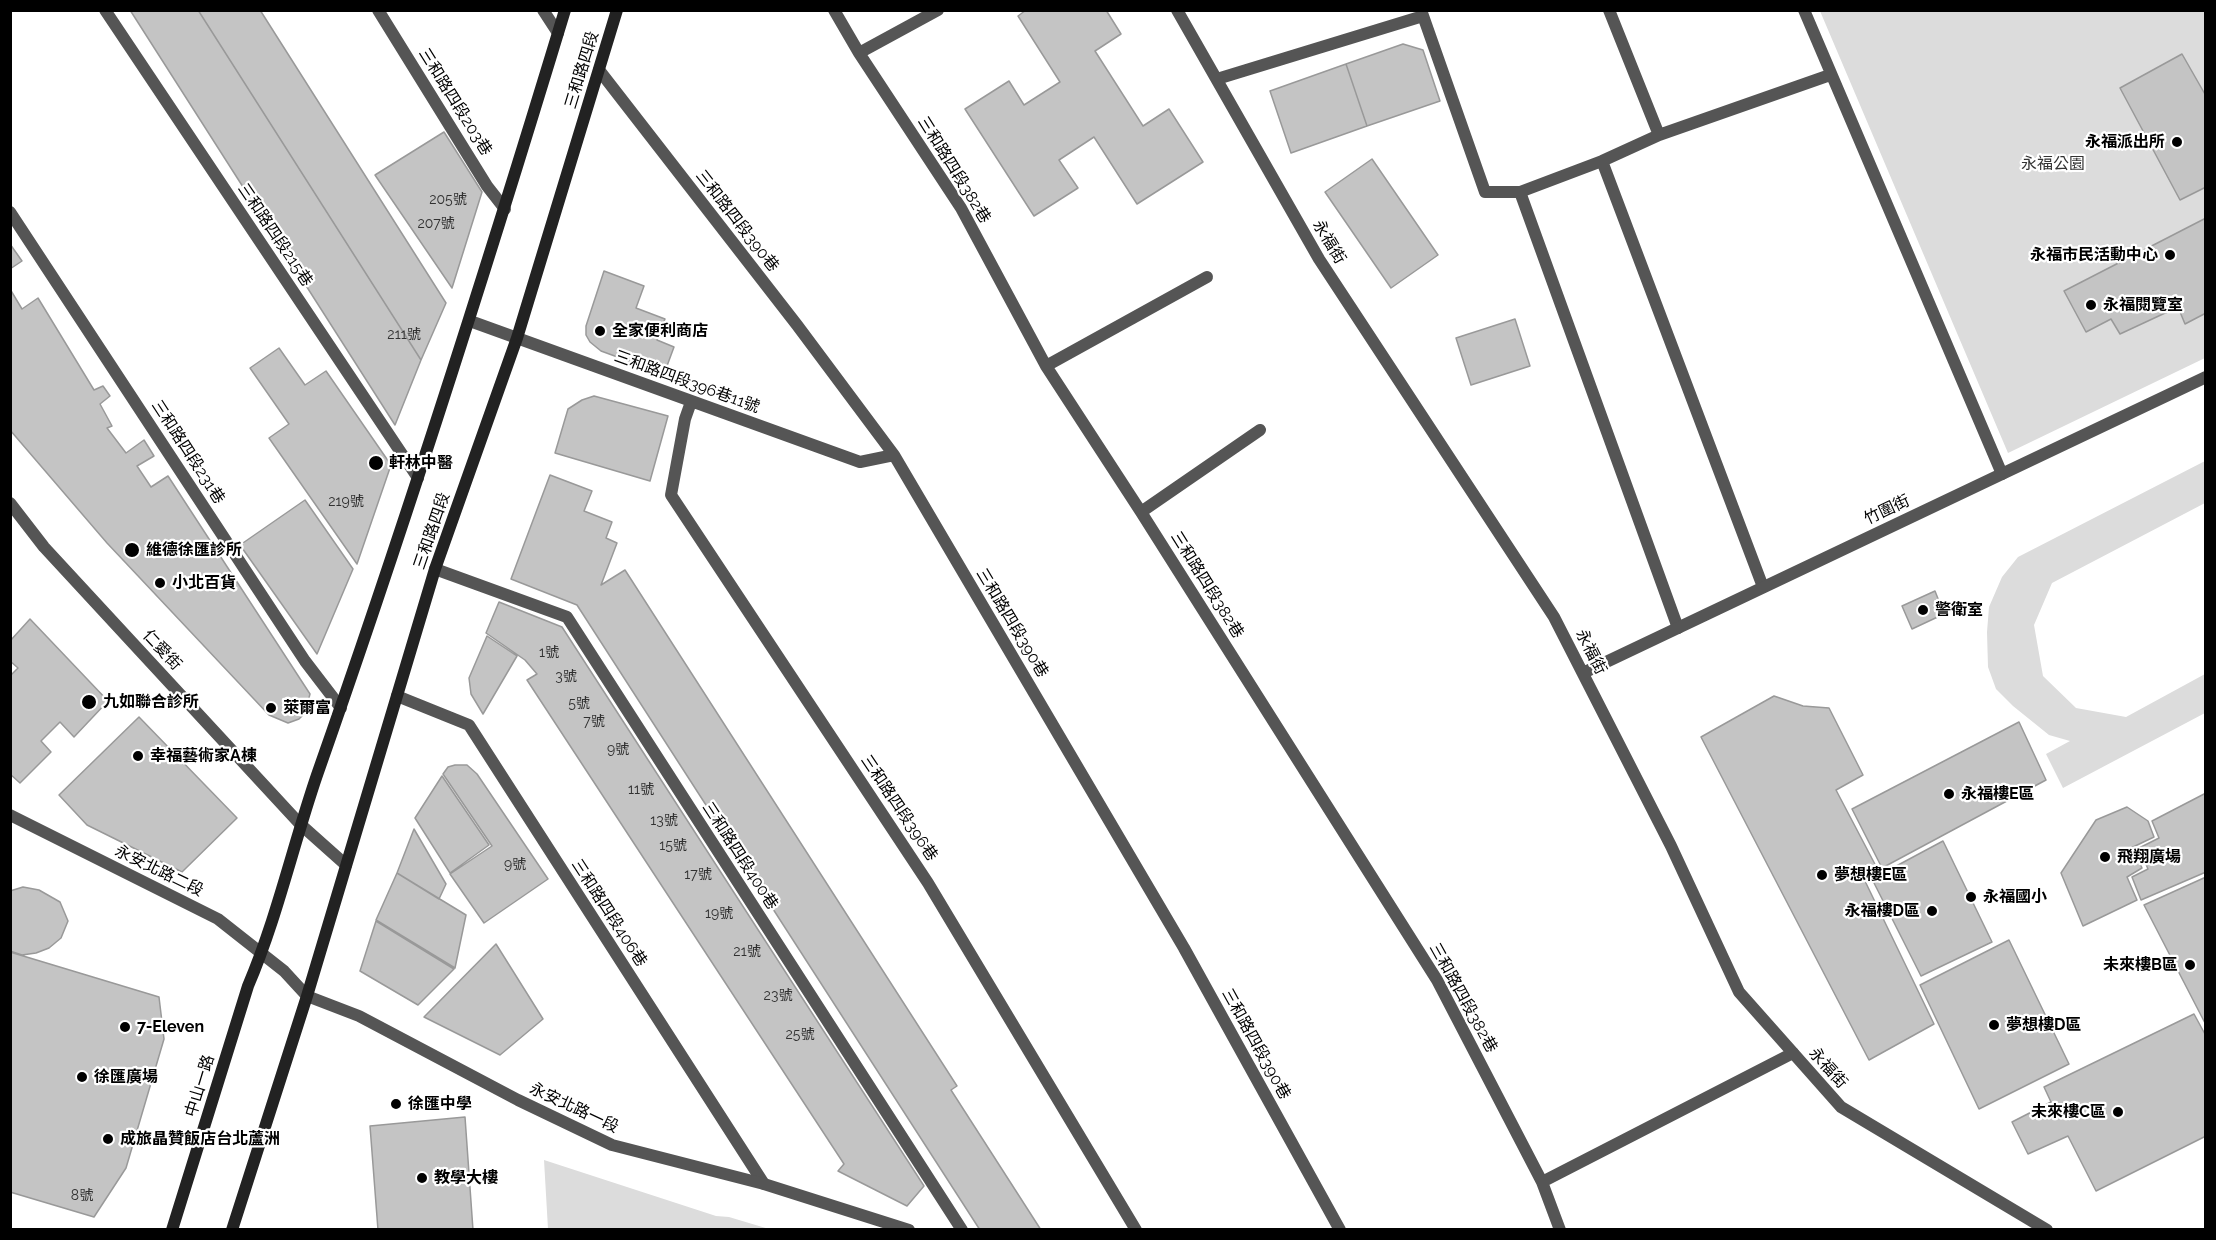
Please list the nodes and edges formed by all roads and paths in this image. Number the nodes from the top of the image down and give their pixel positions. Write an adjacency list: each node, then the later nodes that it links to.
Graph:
1 (105, 10): 31 (street, 三和路四段215巷)
2 (378, 10): 20 (street, 三和路四段203巷)
3 (543, 10): 12 (street)
4 (565, 10): 12 (main road, 三和路四段)
5 (617, 10): 14 (main road, 三和路四段)
6 (834, 10): 13 (street, 三和路四段382巷)
7 (938, 10): 13 (street)
8 (1178, 10): 16 (street, 永福街)
9 (1609, 10): 17 (street)
10 (1804, 10): 15 (street)
11 (1422, 13): 16 (street); 19 (street)
12 (558, 33): 20 (main road, 三和路四段)
13 (859, 53): 25 (street, 三和路四段382巷)
14 (599, 70): 24 (main road, 三和路四段); 29 (street, 三和路四段390巷)
15 (1830, 75): 17 (street); 30 (street)
16 (1217, 79): 37 (street, 永福街)
17 (1659, 135): 18 (street)
18 (1602, 162): 19 (street); 35 (street)
19 (1520, 192): 36 (street)
20 (505, 209): 23 (main road, 三和路四段)
21 (10, 212): 39 (street, 三和路四段231巷)
22 (1207, 277): 25 (street)
23 (470, 321): 24 (street, 三和路四段396巷11號); 31 (main road, 三和路四段)
24 (517, 338): 27 (street, 三和路四段396巷11號); 34 (main road, 三和路四段)
25 (1046, 366): 33 (street, 三和路四段382巷)
26 (2205, 377): 30 (street, 竹圍街)
27 (691, 402): 29 (street, 三和路四段396巷11號); 54 (street, 三和路四段396巷)
28 (1260, 430): 33 (street)
29 (894, 455): 55 (street, 三和路四段390巷)
30 (2002, 474): 35 (street, 竹圍街)
31 (418, 478): 39 (main road, 三和路四段)
32 (10, 503): 41 (street, 仁愛街)
33 (1141, 512): 47 (street, 三和路四段382巷)
34 (435, 569): 38 (main road, 三和路四段); 53 (street, 三和路四段400巷)
35 (1763, 587): 36 (street, 竹圍街)
36 (1678, 628): 37 (street, 竹圍街)
37 (1583, 673): 46 (street, 永福街)
38 (397, 696): 42 (main road, 三和路四段); 48 (street, 三和路四段406巷)
39 (341, 708): 41 (main road, 三和路四段)
40 (10, 815): 43 (street, 永安北路二段)
41 (300, 824): 42 (street, 仁愛街); 43 (main road, 三和路四段)
42 (346, 865): 45 (main road, 三和路四段)
43 (262, 954): 44 (street, 永安北路二段); 50 (main road, 中山一路)
44 (284, 970): 45 (street, 永安北路一段)
45 (307, 996): 48 (street, 永安北路一段); 51 (main road)
46 (1793, 1053): 47 (street); 49 (street, 永福街)
47 (1542, 1182): 56 (street, 三和路四段382巷)
48 (764, 1184): 52 (street, 永安北路一段)
49 (2042, 1228)
50 (172, 1230)
51 (232, 1230)
52 (909, 1230)
53 (962, 1230)
54 (1136, 1230)
55 (1340, 1230)
56 (1560, 1230)

